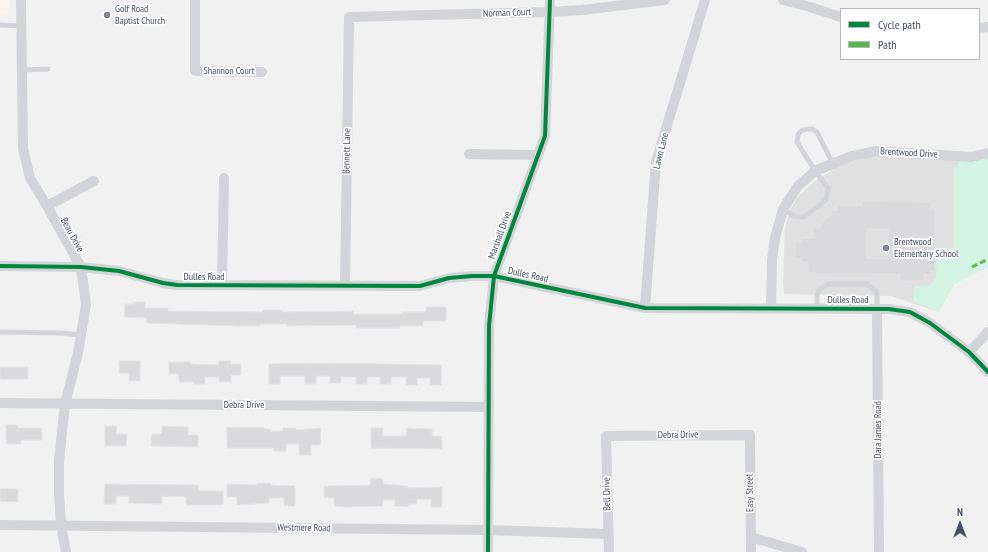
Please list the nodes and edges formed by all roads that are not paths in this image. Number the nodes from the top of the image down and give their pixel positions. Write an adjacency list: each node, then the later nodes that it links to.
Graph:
1 (21, 0): 11 (street, Beau Drive)
2 (195, 0): 14 (street, Shannon Court)
3 (550, 0): 7 (street, Marshall Drive)
4 (665, 0): 7 (street, Norman Court)
5 (705, 0): 29 (street, Lawn Lane)
6 (784, 0): 9 (street)
7 (550, 12): 8 (street, Norman Court); 17 (street, Marshall Drive)
8 (349, 17): 28 (street, Bennett Lane)
9 (840, 17)
10 (0, 25): 11 (lane)
11 (22, 26): 13 (street, Beau Drive)
12 (48, 69): 13 (lane)
13 (22, 70): 22 (street, Beau Drive)
14 (262, 72)
15 (988, 153): 18 (street, Brentwood Drive)
16 (469, 154): 17 (street)
17 (537, 155): 26 (street, Marshall Drive)
18 (833, 164): 19 (street, Brentwood Drive); 19 (lane)
19 (815, 171): 23 (street, Brentwood Drive); 23 (lane)
20 (224, 178): 27 (street)
21 (94, 181): 22 (street)
22 (47, 206): 25 (street, Beau Drive)
23 (783, 209): 30 (street, Brentwood Drive)
24 (0, 266): 25 (street, Dulles Road)
25 (81, 267): 27 (street, Dulles Road); 35 (street, Beau Drive)
26 (494, 276): 28 (street, Dulles Road); 29 (street, Dulles Road); 40 (street, Marshall Drive)
27 (222, 285): 28 (street, Dulles Road)
28 (345, 285)
29 (645, 308): 30 (street, Dulles Road)
30 (771, 308): 31 (street, Dulles Road)
31 (817, 308): 32 (street, Dulles Road); 32 (lane)
32 (877, 308): 36 (street, Dulles Road); 53 (street, Dara James Road)
33 (0, 332): 35 (lane)
34 (988, 332): 36 (street)
35 (81, 335): 39 (street, Beau Drive)
36 (969, 352): 37 (street, Dulles Road)
37 (988, 372)
38 (0, 403): 39 (street, Debra Drive)
39 (65, 404): 40 (street, Debra Drive); 44 (street, Beau Drive)
40 (488, 407): 45 (street, Marshall Drive)
41 (750, 434): 42 (street, Debra Drive); 47 (street, Easy Street)
42 (606, 436): 46 (street, Bell Drive)
43 (0, 525): 44 (street, Westmere Road)
44 (61, 526): 45 (street, Westmere Road); 48 (street, Beau Drive)
45 (488, 530): 46 (street, Westmere Road); 49 (street, Marshall Drive)
46 (608, 534): 50 (street, Bell Drive)
47 (751, 537): 51 (street, Easy Street); 52 (street)
48 (66, 552)
49 (488, 552)
50 (609, 552)
51 (751, 552)
52 (802, 552)
53 (878, 552)

